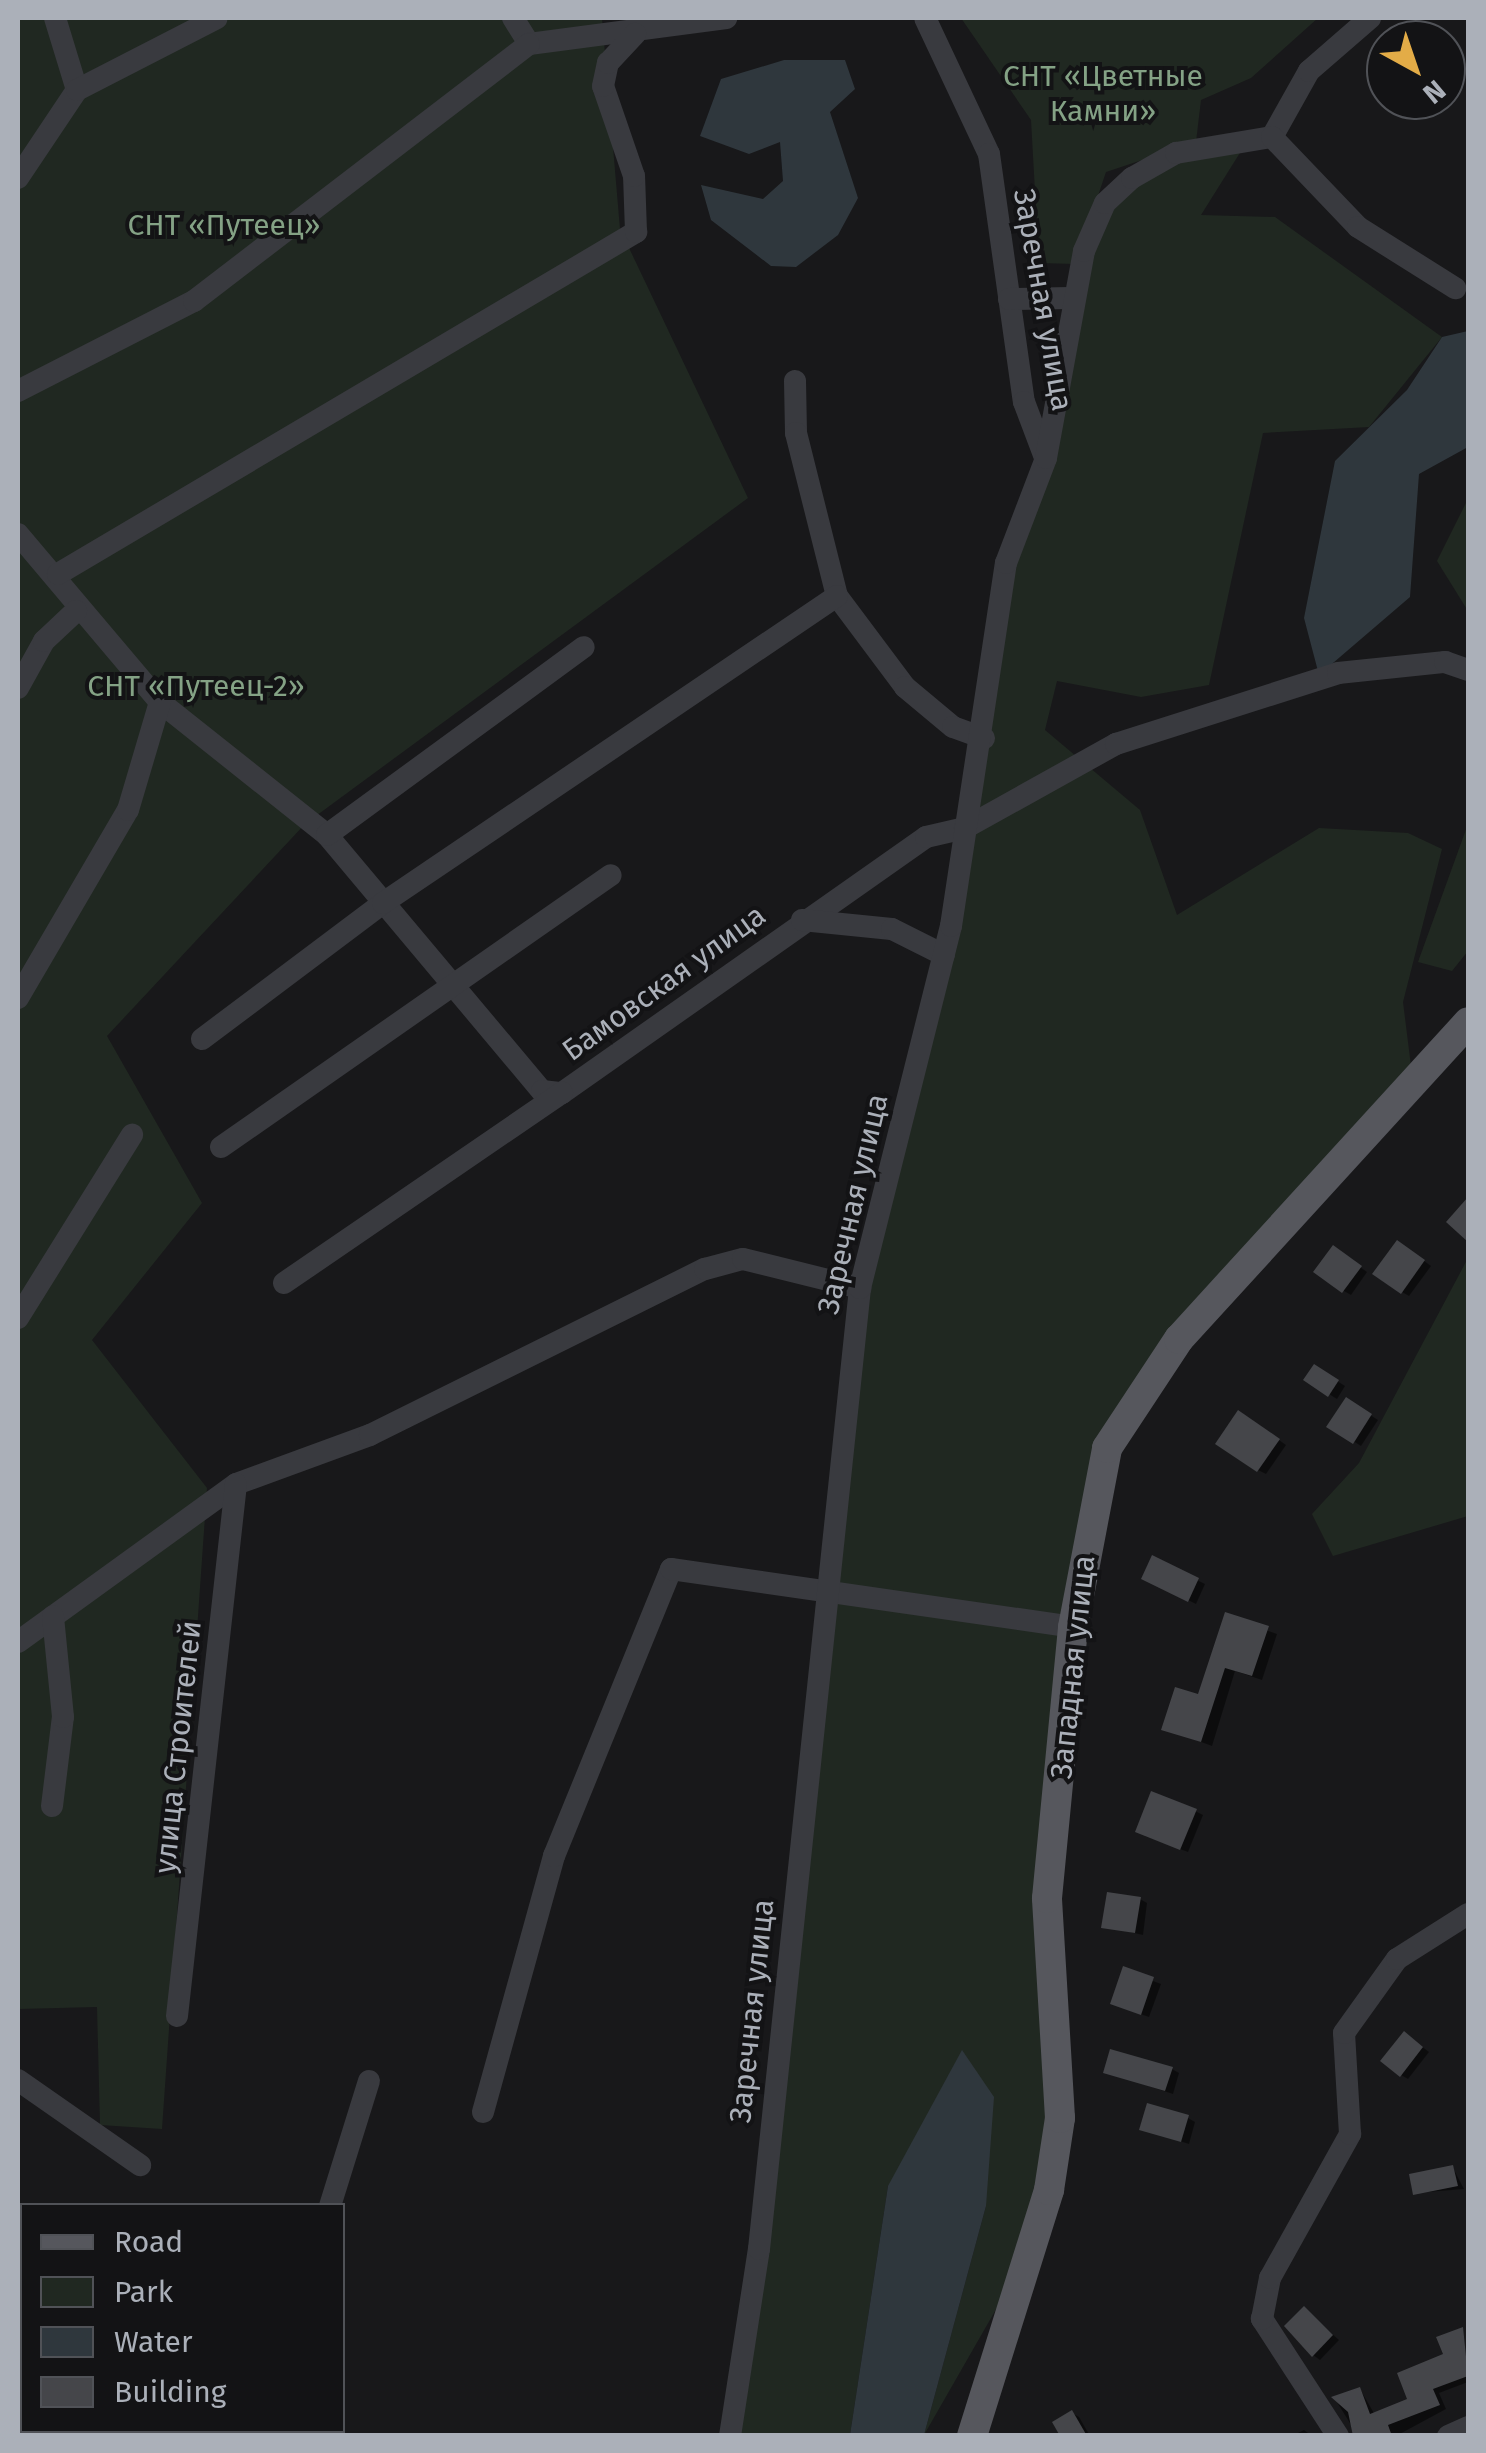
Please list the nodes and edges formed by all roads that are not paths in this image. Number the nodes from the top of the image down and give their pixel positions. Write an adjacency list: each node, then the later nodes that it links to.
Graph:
1 (55, 18): 9 (street)
2 (217, 18): 9 (street)
3 (513, 18): 8 (street)
4 (925, 18): 14 (street, Заречная улица)
5 (1370, 18): 10 (street)
6 (719, 19): 7 (street)
7 (635, 34): 8 (street); 19 (street)
8 (529, 44): 16 (street)
9 (77, 90): 11 (street)
10 (1272, 137): 12 (street); 13 (street)
11 (18, 178)
12 (1455, 288)
13 (1070, 298): 14 (street); 17 (street)
14 (1009, 300): 17 (street, Заречная улица)
15 (795, 381): 20 (street)
16 (18, 391)
17 (1046, 458): 26 (street, Заречная улица)
18 (18, 534): 19 (street, Бамовская улица)
19 (58, 574): 21 (street, Бамовская улица)
20 (837, 596): 26 (street); 30 (street)
21 (76, 611): 24 (street); 25 (street, Бамовская улица)
22 (584, 647): 28 (street)
23 (1468, 670): 27 (street, Бамовская улица)
24 (18, 688)
25 (160, 702): 28 (street, Бамовская улица); 34 (street)
26 (984, 738): 27 (street, Заречная улица)
27 (964, 828): 31 (street, Бамовская улица); 32 (street, Заречная улица)
28 (327, 835): 30 (street, Бамовская улица)
29 (611, 875): 33 (street)
30 (384, 903): 33 (street, Бамовская улица); 36 (street)
31 (802, 920): 32 (street); 37 (street, Бамовская улица)
32 (944, 955): 41 (street, Заречная улица)
33 (446, 985): 37 (street, Бамовская улица); 39 (street)
34 (18, 998)
35 (1468, 1022): 46 (main road, Западная улица)
36 (202, 1039)
37 (562, 1093): 40 (street)
38 (132, 1135): 42 (street)
39 (221, 1148)
40 (284, 1283)
41 (860, 1288): 43 (street); 44 (street, Заречная улица)
42 (18, 1318)
43 (236, 1484): 45 (street); 50 (street, улица Строителей)
44 (824, 1592): 46 (street); 53 (street); 57 (street, Заречная улица)
45 (53, 1616): 47 (street); 48 (street)
46 (1073, 1626): 58 (main road, Западная улица)
47 (18, 1642)
48 (52, 1806)
49 (1468, 1914): 59 (street)
50 (177, 2016)
51 (18, 2080): 54 (street)
52 (369, 2081): 55 (street)
53 (483, 2112)
54 (140, 2165)
55 (331, 2203)
56 (1468, 2427): 60 (street)
57 (730, 2436)
58 (972, 2436)
59 (1338, 2436)
60 (1448, 2436)

